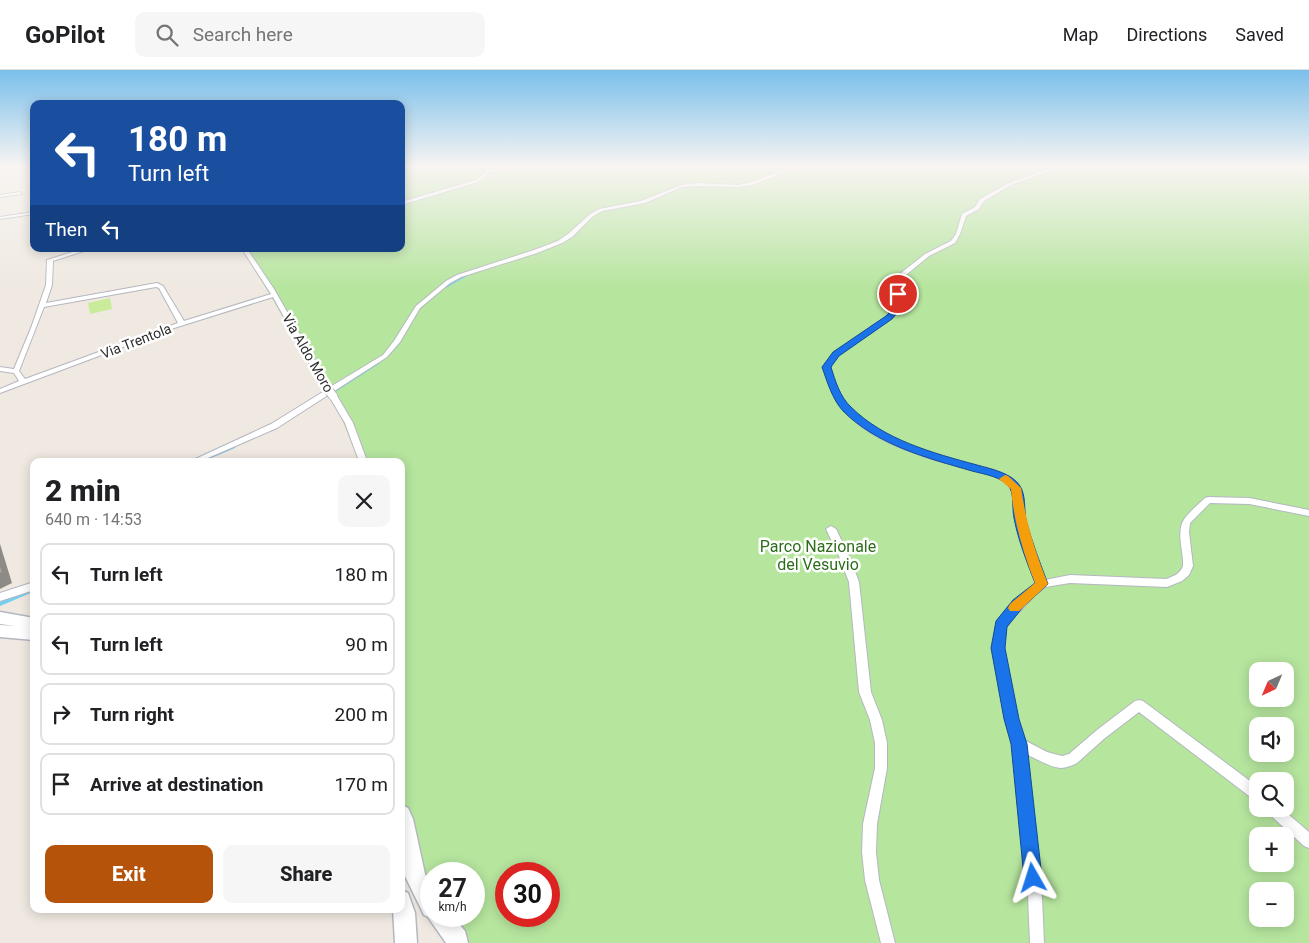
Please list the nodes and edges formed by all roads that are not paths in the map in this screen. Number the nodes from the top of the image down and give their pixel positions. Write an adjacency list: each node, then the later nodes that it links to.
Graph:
1 (613, 208): 14 (street)
2 (977, 208): 18 (street)
3 (30, 214): 4 (street)
4 (0, 218)
5 (77, 252): 8 (street)
6 (247, 252): 7 (street, Via Aldo Moro)
7 (274, 295): 9 (street, Via Trentola); 15 (street, Via Aldo Moro, bridge)
8 (41, 306): 9 (street); 11 (street)
9 (182, 324): 12 (street, Via Trentola)
10 (0, 369): 11 (street)
11 (16, 371): 12 (street)
12 (23, 382): 13 (street, Via Trentola)
13 (0, 391)
14 (202, 458)
15 (362, 458)
16 (1309, 513): 18 (street)
17 (831, 529): 35 (street)
18 (1042, 584): 25 (street)
19 (30, 587): 20 (street)
20 (0, 597)
21 (0, 618): 22 (main road)
22 (30, 623)
23 (0, 631): 24 (main road)
24 (30, 634)
25 (1019, 744): 26 (street); 36 (street)
26 (1249, 788)
27 (1282, 817): 29 (street)
28 (405, 825): 30 (main road)
29 (1309, 841)
30 (420, 886)
31 (405, 913): 34 (main road)
32 (447, 927): 33 (main road)
33 (459, 942)
34 (406, 943)
35 (888, 943)
36 (1037, 943)

